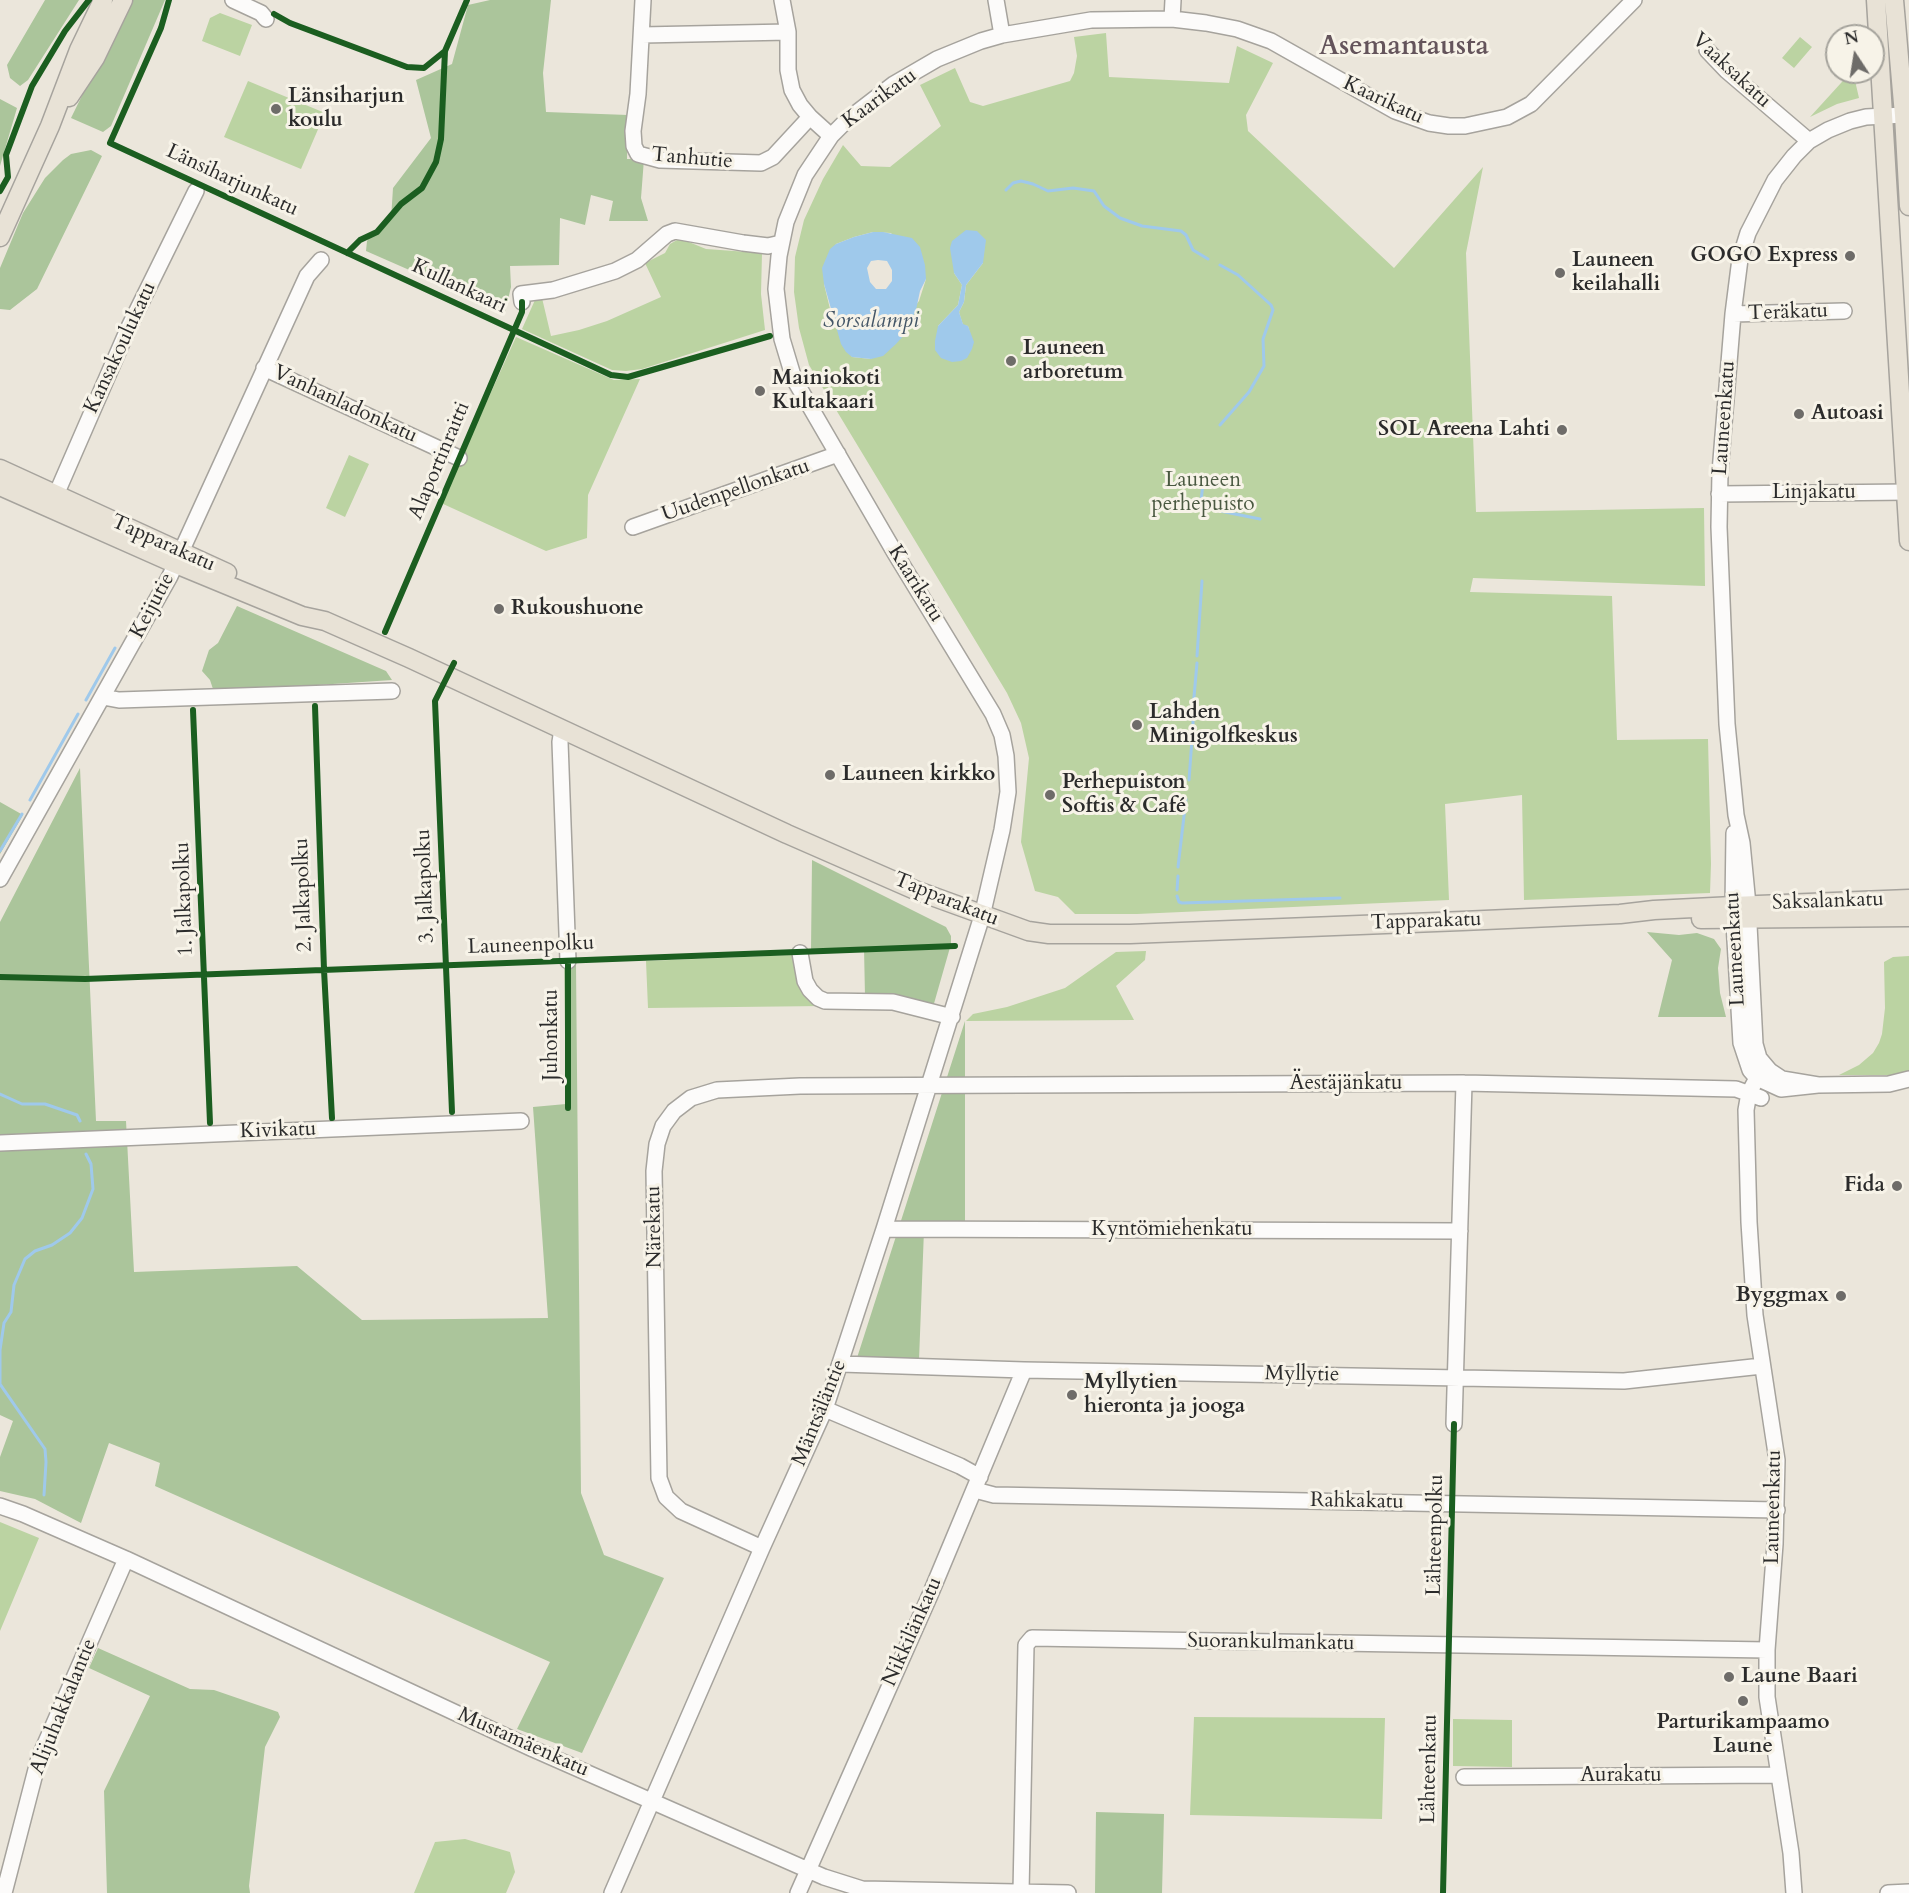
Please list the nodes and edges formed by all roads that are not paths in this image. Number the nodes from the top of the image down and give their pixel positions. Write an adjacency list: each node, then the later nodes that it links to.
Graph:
1 (103, 0): 19 (main road)
2 (123, 0): 19 (main road)
3 (233, 0): 10 (street)
4 (643, 0): 13 (street, Tanhutie)
5 (782, 0): 12 (street)
6 (996, 0): 14 (street)
7 (1173, 0): 11 (street)
8 (1634, 0): 11 (street, Kaarikatu)
9 (1890, 2): 16 (main road); 17 (main road)
10 (266, 19)
11 (1172, 19): 14 (street, Kaarikatu)
12 (788, 32): 13 (street); 18 (street)
13 (642, 35): 18 (street, Tanhutie)
14 (1002, 35): 20 (street, Kaarikatu)
15 (1707, 50): 21 (street, Vaaksakatu)
16 (1884, 115): 17 (street, Launeenkatu); 21 (street, Launeenkatu); 35 (main road)
17 (1904, 115): 23 (main road)
18 (810, 117): 20 (street)
19 (50, 126): 24 (main road)
20 (831, 136): 25 (street, Kaarikatu)
21 (1809, 141): 29 (street, Launeenkatu)
22 (196, 191): 37 (street, Kansakoulukatu)
23 (1909, 206)
24 (0, 237)
25 (781, 243): 27 (street); 31 (street, Kaarikatu)
26 (321, 260): 30 (street, Keijutie)
27 (522, 302)
28 (1844, 311): 29 (street, Teräkatu)
29 (1733, 314): 36 (street, Launeenkatu)
30 (264, 368): 32 (street, Vanhanladonkatu); 40 (street, Keijutie)
31 (838, 454): 38 (street, Uudenpellonkatu); 47 (street, Kaarikatu)
32 (459, 458)
33 (0, 469): 37 (main road, Tapparakatu)
34 (0, 486): 37 (main road, Tapparakatu)
35 (1908, 492): 36 (street, Linjakatu); 39 (main road)
36 (1719, 494): 46 (street, Launeenkatu)
37 (53, 501): 40 (main road, Tapparakatu)
38 (633, 527)
39 (1909, 541)
40 (178, 558): 42 (street, Keijutie); 43 (main road, Tapparakatu)
41 (392, 691): 42 (street)
42 (103, 696): 44 (street, Keijutie)
43 (562, 729): 47 (main road, Tapparakatu); 50 (street, Juhonkatu)
44 (0, 879)
45 (1909, 899): 46 (main road, Saksalankatu)
46 (1741, 912): 47 (main road, Tapparakatu); 48 (main road, Saksalankatu); 52 (street, Launeenkatu)
47 (982, 916): 51 (street, Mäntsäläntie)
48 (1909, 917)
49 (800, 953): 51 (street)
50 (568, 961)
51 (952, 1017): 56 (street, Mäntsäläntie)
52 (1765, 1078): 55 (street); 58 (street, Launeenkatu)
53 (1909, 1078): 55 (street)
54 (1464, 1083): 56 (street, Äestäjänkatu); 58 (street, Äestäjänkatu); 62 (street)
55 (1889, 1084): 57 (street)
56 (929, 1086): 61 (street, Mäntsäläntie); 72 (street, Närekatu)
57 (1909, 1090)
58 (1755, 1096): 64 (street, Launeenkatu)
59 (521, 1121): 60 (street, Kivikatu)
60 (0, 1143)
61 (884, 1229): 62 (street, Kyntömiehenkatu); 63 (street, Mäntsäläntie)
62 (1460, 1232): 66 (street)
63 (841, 1364): 65 (street, Myllytie); 67 (street, Mäntsäläntie)
64 (1762, 1366): 66 (street, Myllytie); 71 (street, Launeenkatu)
65 (1024, 1370): 66 (street, Myllytie); 69 (street, Nikkilänkatu)
66 (1456, 1378): 68 (street)
67 (825, 1409): 69 (street, Rahkakatu); 72 (street, Mäntsäläntie)
68 (1454, 1424)
69 (978, 1484): 71 (street, Rahkakatu); 78 (street, Nikkilänkatu)
70 (0, 1506): 73 (street, Mustamäenkatu)
71 (1777, 1510): 74 (street, Launeenkatu)
72 (762, 1548): 77 (street, Mäntsäläntie)
73 (126, 1559): 77 (street, Mustamäenkatu); 81 (street, Alijuhakkalantie)
74 (1767, 1650): 75 (street, Launeenkatu); 79 (street, Suorankulmankatu)
75 (1778, 1775): 76 (street, Aurakatu); 85 (street, Launeenkatu)
76 (1464, 1778)
77 (653, 1801): 78 (street, Mustamäenkatu); 82 (street, Mäntsäläntie)
78 (808, 1870): 79 (street, Mustamäenkatu); 83 (street, Nikkilänkatu)
79 (1021, 1892): 84 (street, Mustamäenkatu)
80 (1909, 1892): 86 (street)
81 (4, 1893)
82 (612, 1893)
83 (798, 1893)
84 (1068, 1893)
85 (1794, 1893)
86 (1888, 1893)

